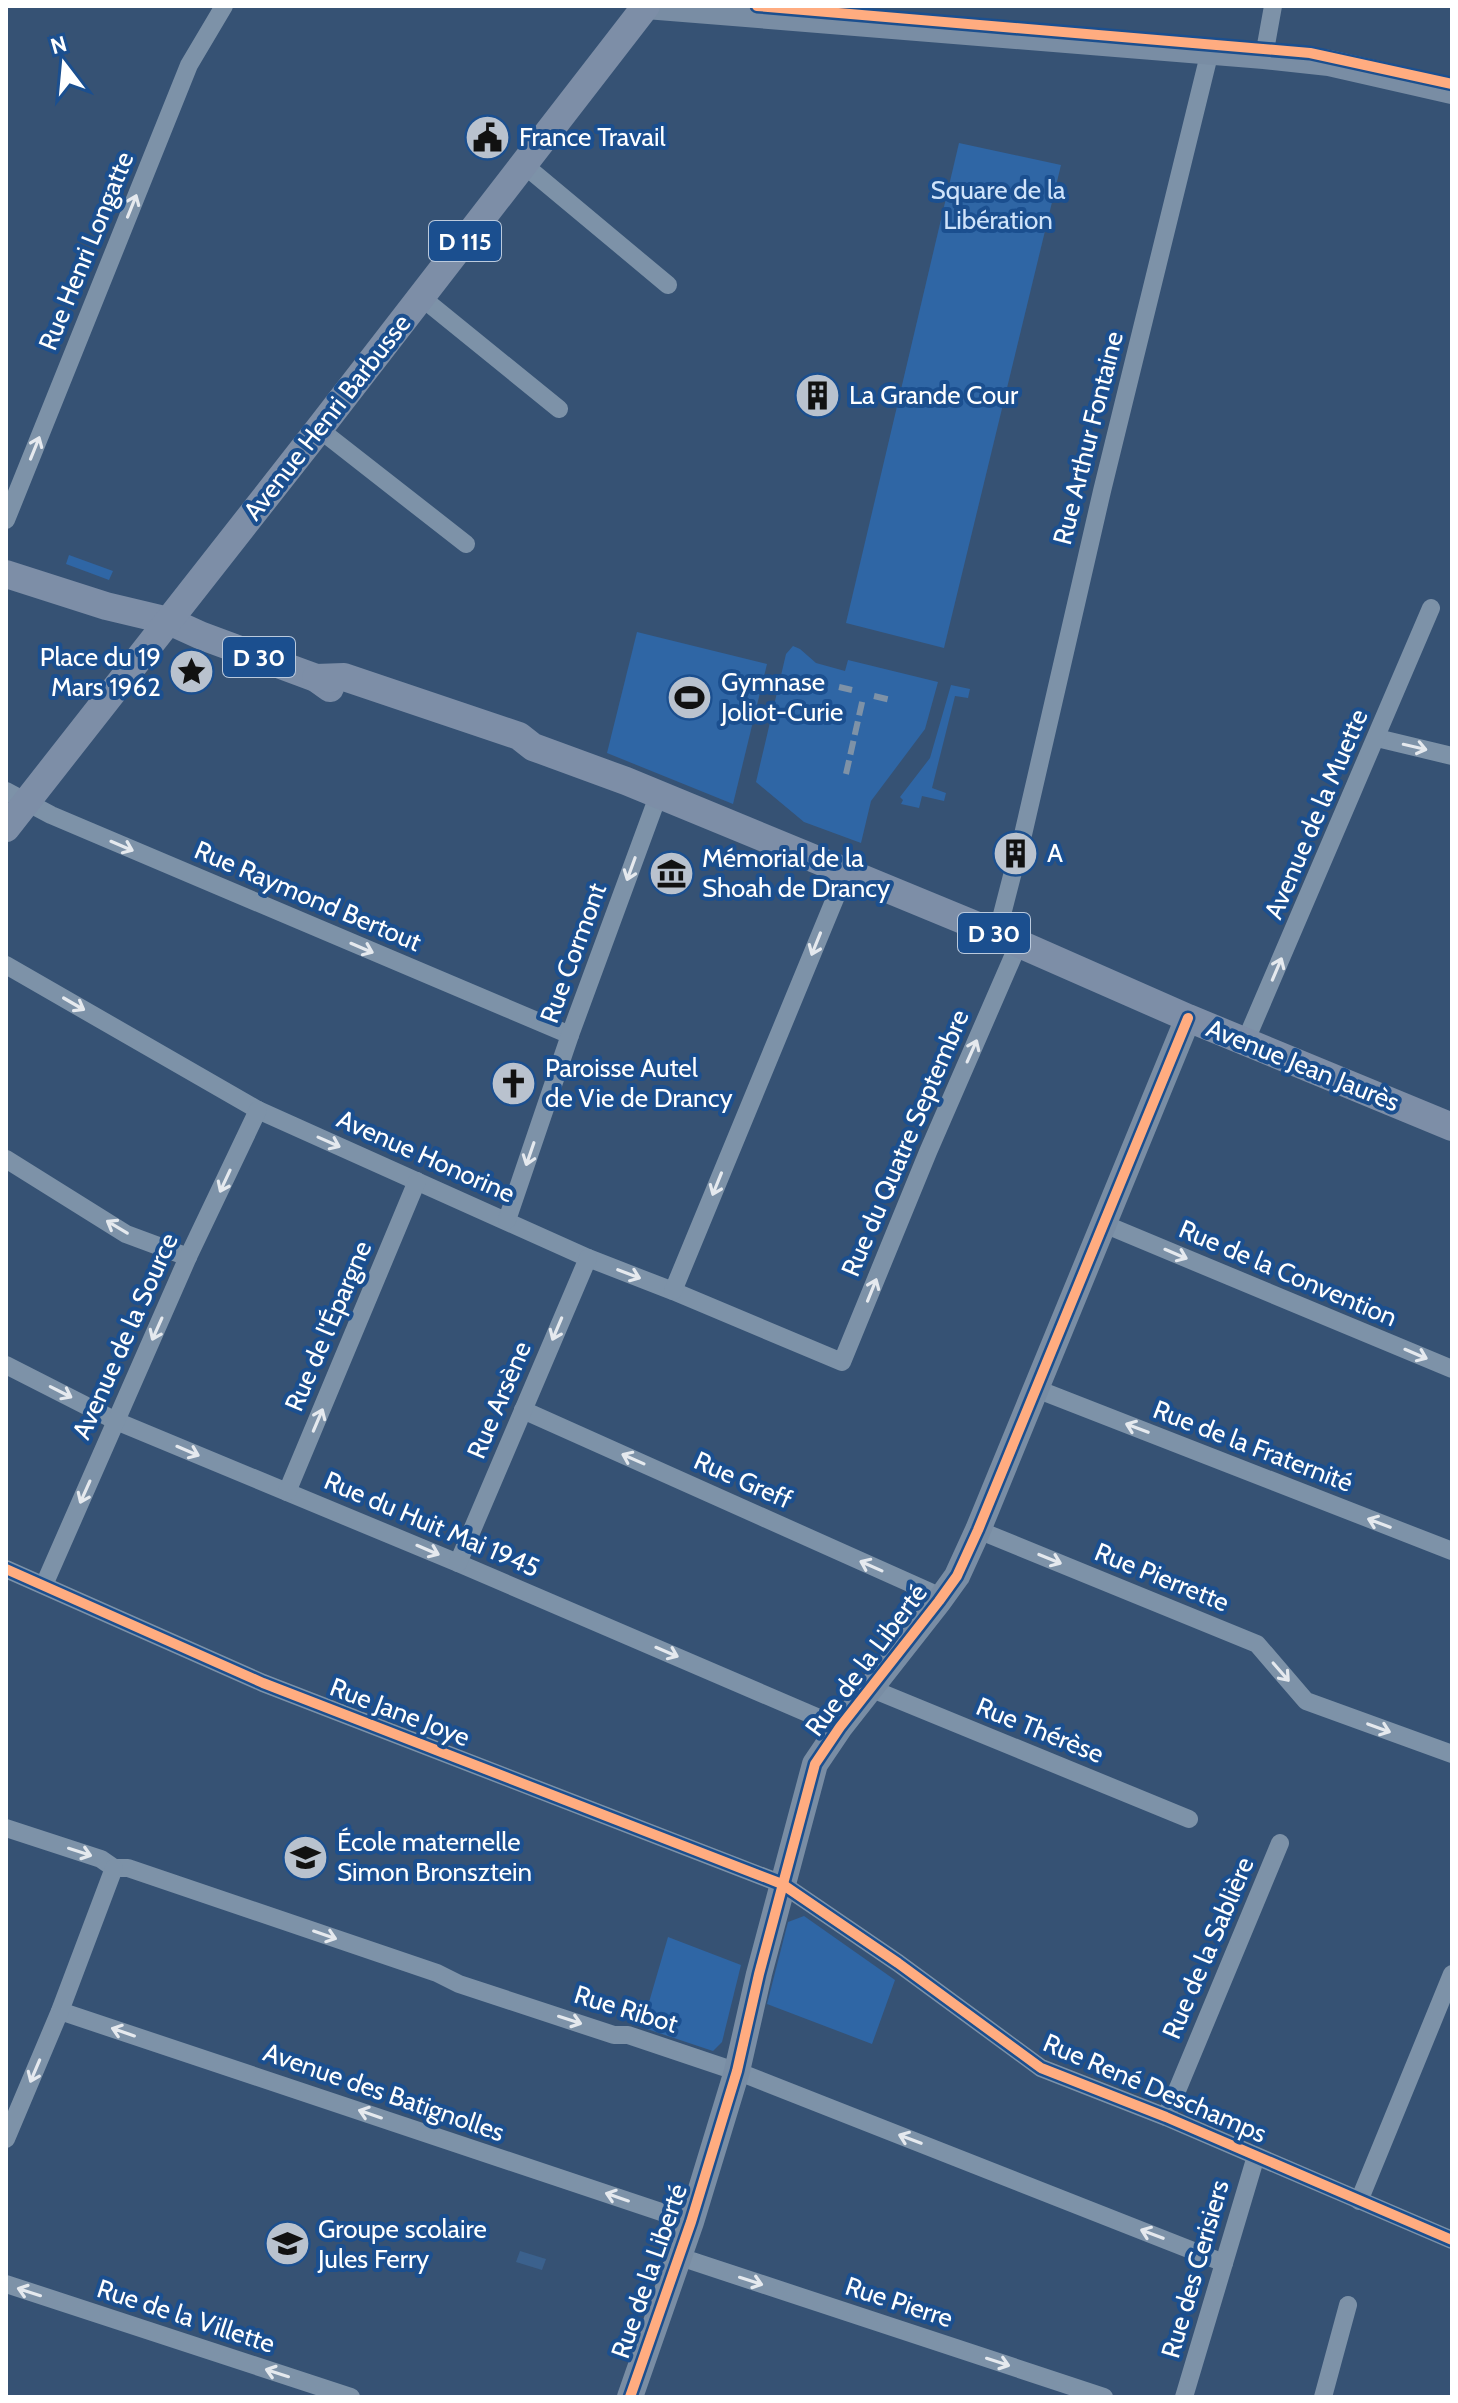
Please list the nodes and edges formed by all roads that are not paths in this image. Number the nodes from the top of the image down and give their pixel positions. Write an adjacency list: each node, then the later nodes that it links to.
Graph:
1 (224, 6): 12 (street, Rue Henri Longatte, one-way to 1)
2 (646, 6): 4 (street); 7 (main road, Avenue Henri Barbusse / D 115)
3 (1273, 6): 5 (street)
4 (1210, 51): 5 (street); 22 (street, Rue Arthur Fontaine)
5 (1264, 56): 6 (street)
6 (1452, 91)
7 (523, 164): 8 (street); 9 (main road, Avenue Henri Barbusse / D 115)
8 (668, 285)
9 (421, 297): 10 (street); 11 (main road, Avenue Henri Barbusse / D 115)
10 (559, 409)
11 (319, 429): 13 (street); 16 (main road, Avenue Henri Barbusse / D 115)
12 (6, 520)
13 (466, 544)
14 (6, 574): 16 (main road, D 30)
15 (1431, 608): 17 (street, Avenue de la Muette)
16 (169, 621): 19 (main road, Avenue Jean Jaurès / D 30); 20 (main road, Avenue Henri Barbusse / D 115)
17 (1377, 738): 18 (street, one-way to 18); 29 (street, Avenue de la Muette, one-way to 17)
18 (1452, 756)
19 (658, 796): 24 (main road, Avenue Jean Jaurès / D 30); 28 (street, Rue Cormont, one-way to 28)
20 (16, 797): 21 (main road, Avenue Henri Barbusse / D 115); 28 (street, Rue Raymond Bertout, one-way to 28)
21 (6, 828)
22 (1022, 839)
23 (1014, 868): 25 (street)
24 (846, 872): 25 (main road, Avenue Jean Jaurès / D 30); 38 (street, one-way to 38)
25 (1008, 939): 27 (main road, Avenue Jean Jaurès / D 30); 39 (street, Rue du Quatre Septembre, one-way to 25)
26 (6, 965): 30 (street, Avenue Honorine, one-way to 30)
27 (1188, 1018): 29 (main road, Avenue Jean Jaurès / D 30); 35 (street, Rue de la Liberté)
28 (570, 1035): 34 (street, Rue Cormont, one-way to 34)
29 (1246, 1040): 31 (main road, Avenue Jean Jaurès / D 30)
30 (258, 1110): 33 (street, Avenue Honorine, one-way to 33); 36 (street, Avenue de la Source, one-way to 36)
31 (1452, 1127)
32 (6, 1159): 36 (street, one-way to 32)
33 (417, 1181): 34 (street, Avenue Honorine); 45 (street, Rue de l'Épargne, one-way to 33)
34 (507, 1220): 37 (street, Avenue Honorine)
35 (1104, 1224): 41 (street, Rue de la Convention, one-way to 41); 42 (street, Rue de la Liberté)
36 (188, 1257): 44 (street, Avenue de la Source, one-way to 44)
37 (588, 1258): 38 (street, Avenue Honorine, one-way to 38); 43 (street, Rue Arsène, one-way to 43)
38 (673, 1291): 39 (street, Avenue Honorine)
39 (842, 1362)
40 (6, 1365): 44 (street, Rue du Huit Mai 1945, one-way to 44)
41 (1452, 1369)
42 (1034, 1388): 46 (street, Rue de la Liberté); 47 (street, Rue de la Fraternité, one-way to 42)
43 (523, 1410): 48 (street, Rue Arsène); 51 (street, Rue Greff, one-way to 43)
44 (116, 1421): 45 (street, Rue du Huit Mai 1945, one-way to 45); 50 (street, Avenue de la Source, one-way to 50)
45 (287, 1492): 48 (street, Rue du Huit Mai 1945, one-way to 48)
46 (978, 1530): 51 (street, Rue de la Liberté); 54 (street, Rue Pierrette, one-way to 54)
47 (1452, 1551)
48 (458, 1563): 53 (street, Rue du Huit Mai 1945, one-way to 53)
49 (6, 1569): 50 (street, Rue Jane Joye)
50 (44, 1585): 59 (street, Rue Jane Joye)
51 (939, 1601): 52 (street, Rue de la Liberté)
52 (872, 1689): 53 (street, Rue de la Liberté); 55 (street, Rue Thérèse)
53 (840, 1727): 59 (street, Rue de la Liberté)
54 (1452, 1754)
55 (1189, 1819)
56 (6, 1828): 58 (street, Rue Ribot, one-way to 58)
57 (1280, 1843): 64 (street, Rue de la Sablière)
58 (114, 1868): 61 (street); 63 (street, Rue Ribot, one-way to 63)
59 (782, 1884): 63 (street, Rue de la Liberté); 64 (street, Rue René Deschamps)
60 (1452, 1974): 62 (street)
61 (60, 2011): 65 (street, one-way to 65); 68 (street, Avenue des Batignolles, one-way to 61)
62 (1444, 2015): 67 (street)
63 (737, 2071): 68 (street, Rue de la Liberté); 71 (street, Rue Ribot, one-way to 63)
64 (1166, 2117): 66 (street, Rue René Deschamps)
65 (6, 2139)
66 (1256, 2156): 67 (street, Rue René Deschamps); 71 (street, Rue des Cerisiers)
67 (1359, 2201): 69 (street, Rue René Deschamps)
68 (691, 2222): 70 (street, Rue de la Liberté)
69 (1452, 2240)
70 (677, 2256): 75 (street, Rue de la Liberté); 76 (street, Rue Pierre, one-way to 76)
71 (1224, 2263): 77 (street, Rue des Cerisiers)
72 (6, 2284): 74 (street, Rue de la Villette, one-way to 72)
73 (1348, 2305): 78 (street)
74 (351, 2397)
75 (630, 2397)
76 (1104, 2397)
77 (1184, 2397)
78 (1323, 2397)

